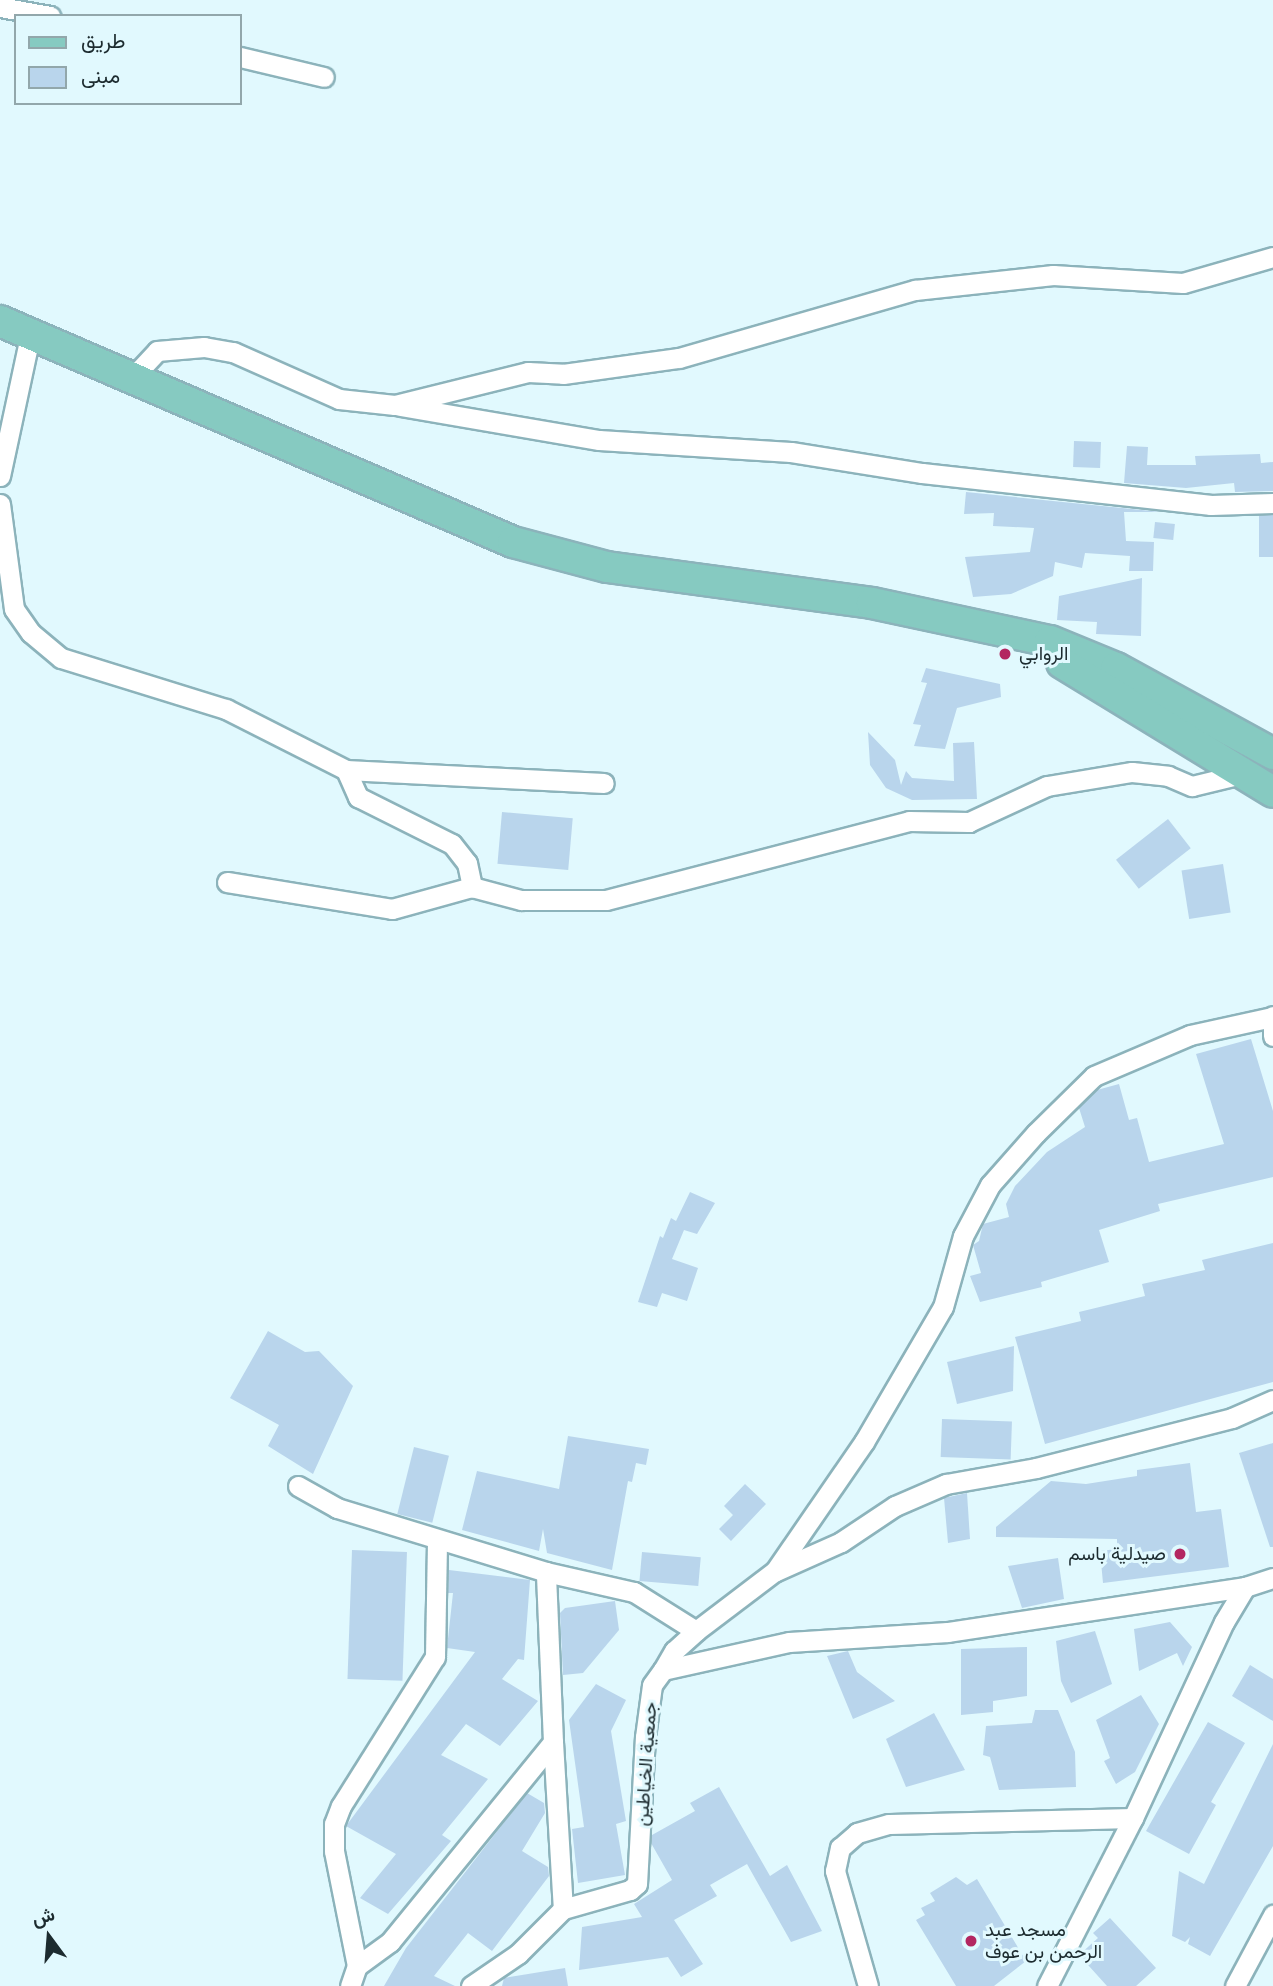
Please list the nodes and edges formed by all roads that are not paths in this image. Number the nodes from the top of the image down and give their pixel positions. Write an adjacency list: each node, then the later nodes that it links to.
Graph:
1 (0, 7): 2 (street)
2 (39, 14)
3 (242, 57): 4 (street)
4 (324, 77)
5 (1273, 257): 9 (street)
6 (0, 321): 7 (main road)
7 (31, 332): 8 (main road); 10 (street)
8 (131, 378): 9 (street); 13 (main road)
9 (395, 405): 11 (street)
10 (0, 476)
11 (1273, 503)
12 (0, 504): 15 (street)
13 (988, 629): 14 (main road); 16 (main road)
14 (1273, 754)
15 (345, 771): 17 (street); 20 (street)
16 (1242, 774): 18 (main road); 20 (street)
17 (604, 783)
18 (1273, 792)
19 (227, 883): 20 (street)
20 (472, 887)
21 (1273, 1023): 25 (street)
22 (1273, 1400): 25 (street)
23 (298, 1486): 24 (street)
24 (437, 1542): 26 (street); 35 (street)
25 (775, 1571): 29 (street)
26 (546, 1572): 29 (street); 31 (street)
27 (1273, 1578): 28 (street)
28 (1245, 1587): 30 (street); 32 (street)
29 (696, 1632): 30 (street)
30 (663, 1670): 33 (street, جمعية الخياطين)
31 (553, 1742): 33 (street); 35 (street)
32 (1133, 1818): 38 (street); 39 (street)
33 (563, 1909): 37 (street)
34 (1273, 1915): 40 (street)
35 (357, 1966): 36 (street)
36 (349, 1986)
37 (471, 1986)
38 (868, 1986)
39 (1047, 1986)
40 (1235, 1986)

